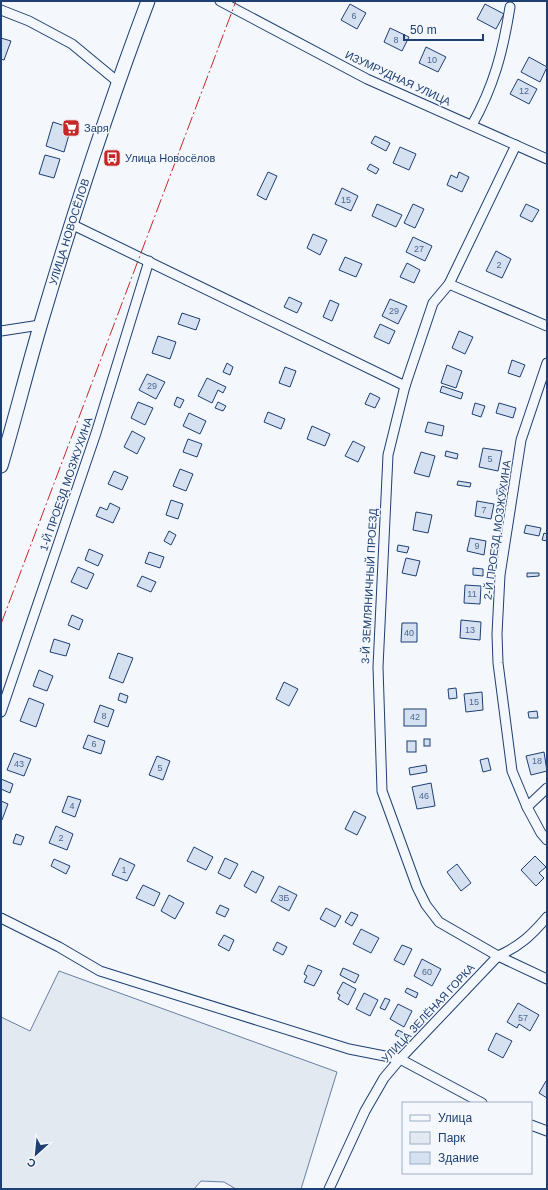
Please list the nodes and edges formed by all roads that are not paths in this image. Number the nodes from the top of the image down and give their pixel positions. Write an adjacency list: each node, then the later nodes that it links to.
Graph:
1 (148, 1): 5 (street, УЛИЦА НОВОСЁЛОВ)
2 (220, 1): 6 (street, ИЗУМРУДНАЯ УЛИЦА)
3 (510, 7): 6 (street)
4 (1, 10): 5 (street)
5 (118, 82): 9 (street, УЛИЦА НОВОСЁЛОВ)
6 (472, 125): 7 (street, ИЗУМРУДНАЯ УЛИЦА)
7 (516, 145): 8 (street, ИЗУМРУДНАЯ УЛИЦА); 11 (street, 3-Й ЗЕМЛЯНИЧНЫЙ ПРОЕЗД)
8 (547, 159)
9 (72, 224): 10 (street); 12 (street, УЛИЦА НОВОСЁЛОВ)
10 (149, 261): 16 (street); 18 (street, 1-Й ПРОЕЗД МОЗЖУХИНА)
11 (449, 284): 13 (street); 16 (street, 3-Й ЗЕМЛЯНИЧНЫЙ ПРОЕЗД)
12 (40, 324): 14 (street); 17 (street, УЛИЦА НОВОСЁЛОВ)
13 (547, 326)
14 (1, 331)
15 (547, 362): 20 (street, 2-Й ПРОЕЗД МОЗЖУХИНА)
16 (406, 386): 24 (street, 3-Й ЗЕМЛЯНИЧНЫЙ ПРОЕЗД)
17 (1, 466)
18 (1, 712)
19 (547, 788): 20 (street)
20 (527, 807): 21 (street, 2-Й ПРОЕЗД МОЗЖУХИНА)
21 (547, 840)
22 (547, 917): 24 (street, УЛИЦА ЗЕЛЁНАЯ ГОРКА)
23 (1, 918): 26 (street)
24 (498, 956): 25 (street, 3-Й ЗЕМЛЯНИЧНЫЙ ПРОЕЗД); 26 (street, УЛИЦА ЗЕЛЁНАЯ ГОРКА)
25 (547, 979)
26 (400, 1059): 27 (street); 30 (street, УЛИЦА ЗЕЛЁНАЯ ГОРКА)
27 (480, 1102)
28 (532, 1125): 29 (street)
29 (547, 1131)
30 (329, 1189)

